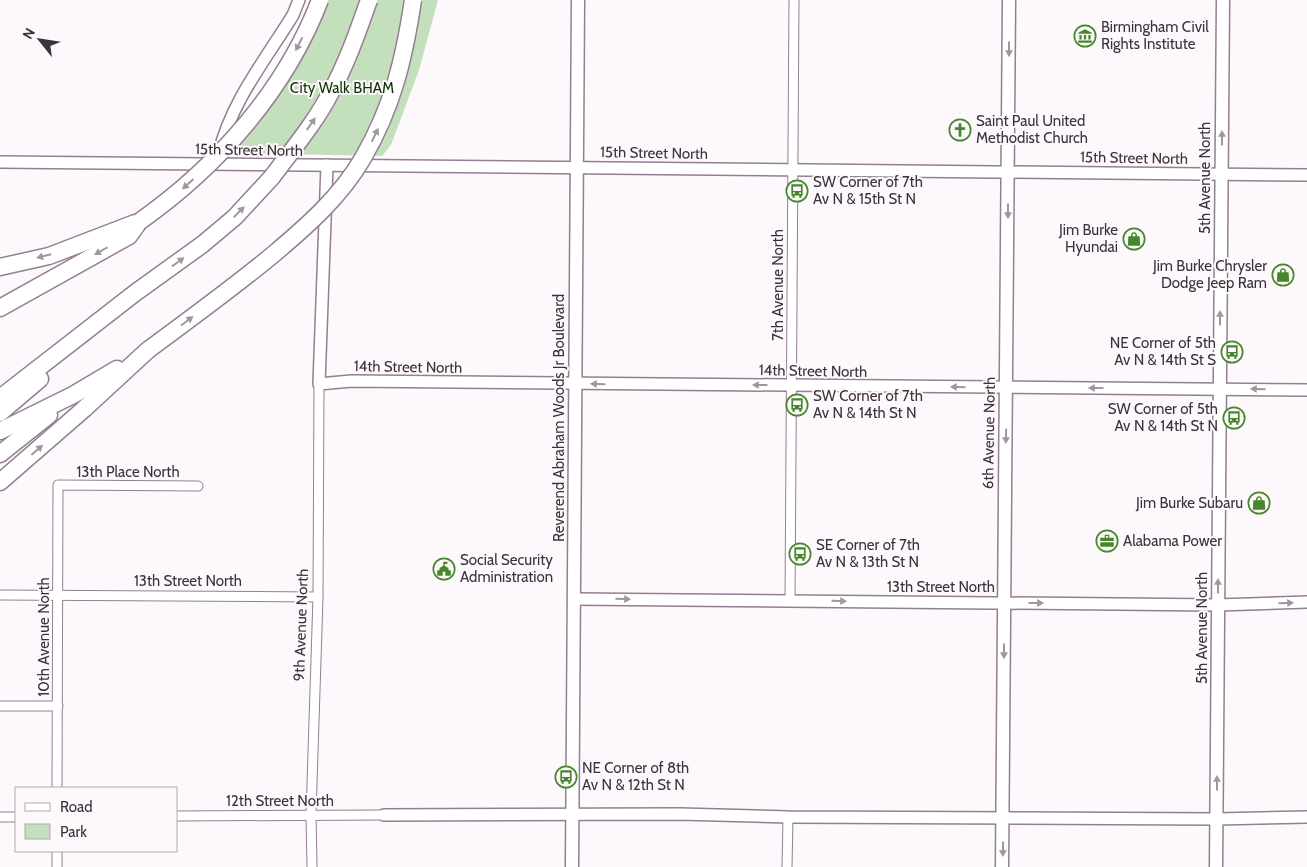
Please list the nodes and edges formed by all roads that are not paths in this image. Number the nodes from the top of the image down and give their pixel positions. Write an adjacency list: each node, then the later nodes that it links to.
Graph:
1 (299, 0): 10 (street)
2 (320, 0): 17 (highway, one-way to 17, bridge)
3 (369, 0): 19 (highway, one-way to 3, bridge)
4 (413, 0): 21 (highway, one-way to 4, bridge)
5 (578, 0): 12 (main road, Reverend Abraham Woods Jr Boulevard)
6 (794, 0): 13 (street, 7th Avenue North)
7 (1009, 0): 14 (main road, 6th Avenue North, one-way to 14)
8 (1223, 0): 15 (main road, 5th Avenue North, one-way to 8)
9 (0, 162): 10 (street, 15th Street North)
10 (216, 164): 11 (street, 15th Street North)
11 (327, 165): 12 (street, 15th Street North); 23 (street)
12 (577, 168): 13 (street, 15th Street North); 22 (main road, Reverend Abraham Woods Jr Boulevard)
13 (792, 170): 14 (street, 15th Street North); 24 (street, 7th Avenue North)
14 (1008, 172): 15 (street, 15th Street North); 25 (main road, 6th Avenue North, one-way to 25)
15 (1221, 174): 16 (street, 15th Street North); 26 (main road, 5th Avenue North, one-way to 15)
16 (1307, 175)
17 (139, 222): 18 (highway, one-way to 18); 20 (highway, one-way to 20)
18 (0, 267)
19 (125, 301): 29 (highway); 30 (highway)
20 (0, 308)
21 (148, 350): 28 (highway); 33 (highway, one-way to 21)
22 (576, 383): 23 (street, 14th Street North); 24 (street, 14th Street North, one-way to 22); 39 (main road, Reverend Abraham Woods Jr Boulevard)
23 (319, 384): 38 (street, 9th Avenue North)
24 (791, 385): 25 (street, 14th Street North, one-way to 24); 40 (street, 7th Avenue North)
25 (1006, 387): 26 (street, 14th Street North, one-way to 25); 41 (main road, 6th Avenue North, one-way to 41)
26 (1220, 389): 27 (street, 14th Street North, one-way to 26); 43 (main road, 5th Avenue North, one-way to 26)
27 (1307, 390)
28 (73, 395): 31 (highway); 32 (highway)
29 (0, 398)
30 (0, 414)
31 (0, 431)
32 (0, 454)
33 (0, 482)
34 (58, 485): 35 (street, 13th Place North); 37 (street, 10th Avenue North)
35 (198, 486)
36 (0, 595): 37 (street, 13th Street North)
37 (58, 595): 38 (street, 13th Street North); 45 (street, 10th Avenue North)
38 (318, 597): 47 (street, 9th Avenue North)
39 (574, 598): 40 (street, 13th Street North, one-way to 40); 50 (main road, Reverend Abraham Woods Jr Boulevard)
40 (790, 600): 41 (street, 13th Street North, one-way to 41)
41 (1004, 602): 43 (street, 13th Street North, one-way to 43); 55 (main road, 6th Avenue North, one-way to 55)
42 (1307, 602): 43 (street, 13th Street North, one-way to 42)
43 (1218, 605): 56 (main road, 5th Avenue North, one-way to 43)
44 (0, 706): 45 (street)
45 (58, 706): 46 (street, 10th Avenue North)
46 (57, 787)
47 (311, 815): 48 (street, 12th Street North); 49 (street, 12th Street North); 59 (street, 9th Avenue North)
48 (384, 815): 50 (street)
49 (178, 816)
50 (573, 816): 53 (street); 60 (main road, Reverend Abraham Woods Jr Boulevard)
51 (0, 817): 52 (street)
52 (15, 817)
53 (788, 817): 55 (street); 61 (street)
54 (1307, 817): 56 (street)
55 (1003, 818): 56 (street); 62 (main road, 6th Avenue North, one-way to 62)
56 (1217, 819): 63 (main road, 5th Avenue North)
57 (57, 852): 58 (street)
58 (57, 867)
59 (312, 867)
60 (572, 867)
61 (787, 867)
62 (1002, 867)
63 (1216, 867)

